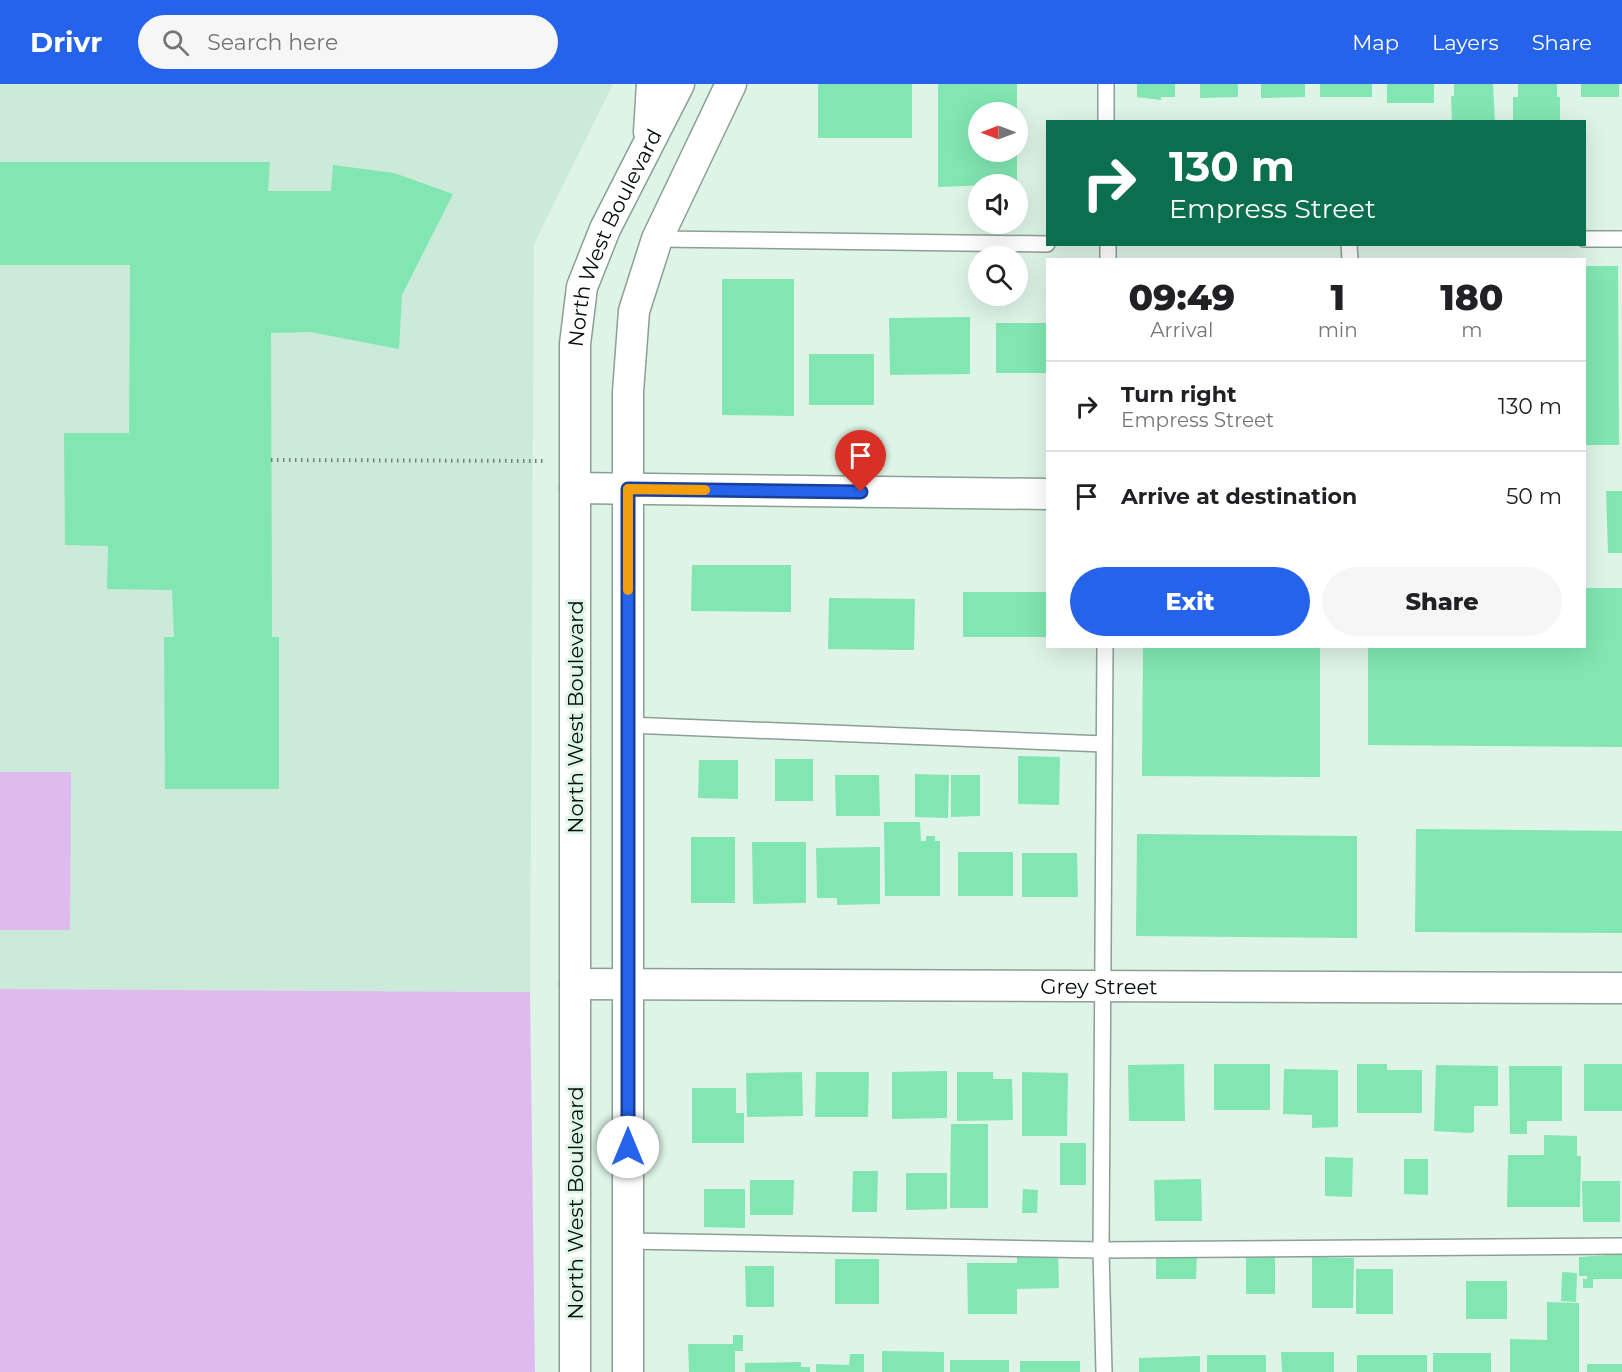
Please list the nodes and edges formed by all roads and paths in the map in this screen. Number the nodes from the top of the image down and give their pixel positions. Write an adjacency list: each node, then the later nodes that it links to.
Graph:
1 (652, 84): 6 (street)
2 (680, 84): 6 (street, North West Boulevard)
3 (731, 84): 7 (street, North West Boulevard)
4 (1106, 84): 5 (lane)
5 (1106, 120)
6 (648, 141): 12 (street, North West Boulevard)
7 (657, 239): 10 (lane); 13 (street, North West Boulevard)
8 (1586, 239): 9 (lane)
9 (1622, 239)
10 (1046, 244)
11 (271, 460): 12 (path)
12 (575, 475): 13 (street); 18 (street, North West Boulevard)
13 (628, 489): 14 (street); 16 (street, North West Boulevard)
14 (1046, 494)
15 (1105, 648): 17 (lane)
16 (628, 725): 17 (lane); 19 (street, North West Boulevard)
17 (1104, 744): 20 (lane)
18 (575, 984): 19 (street, Grey Street); 25 (street, North West Boulevard)
19 (628, 984): 20 (street, Grey Street); 22 (street, North West Boulevard)
20 (1103, 986): 21 (street, Grey Street); 24 (lane)
21 (1622, 988)
22 (628, 1241): 24 (lane); 26 (street, North West Boulevard)
23 (1622, 1246): 24 (lane)
24 (1101, 1250): 27 (lane)
25 (575, 1372)
26 (628, 1372)
27 (1104, 1372)

